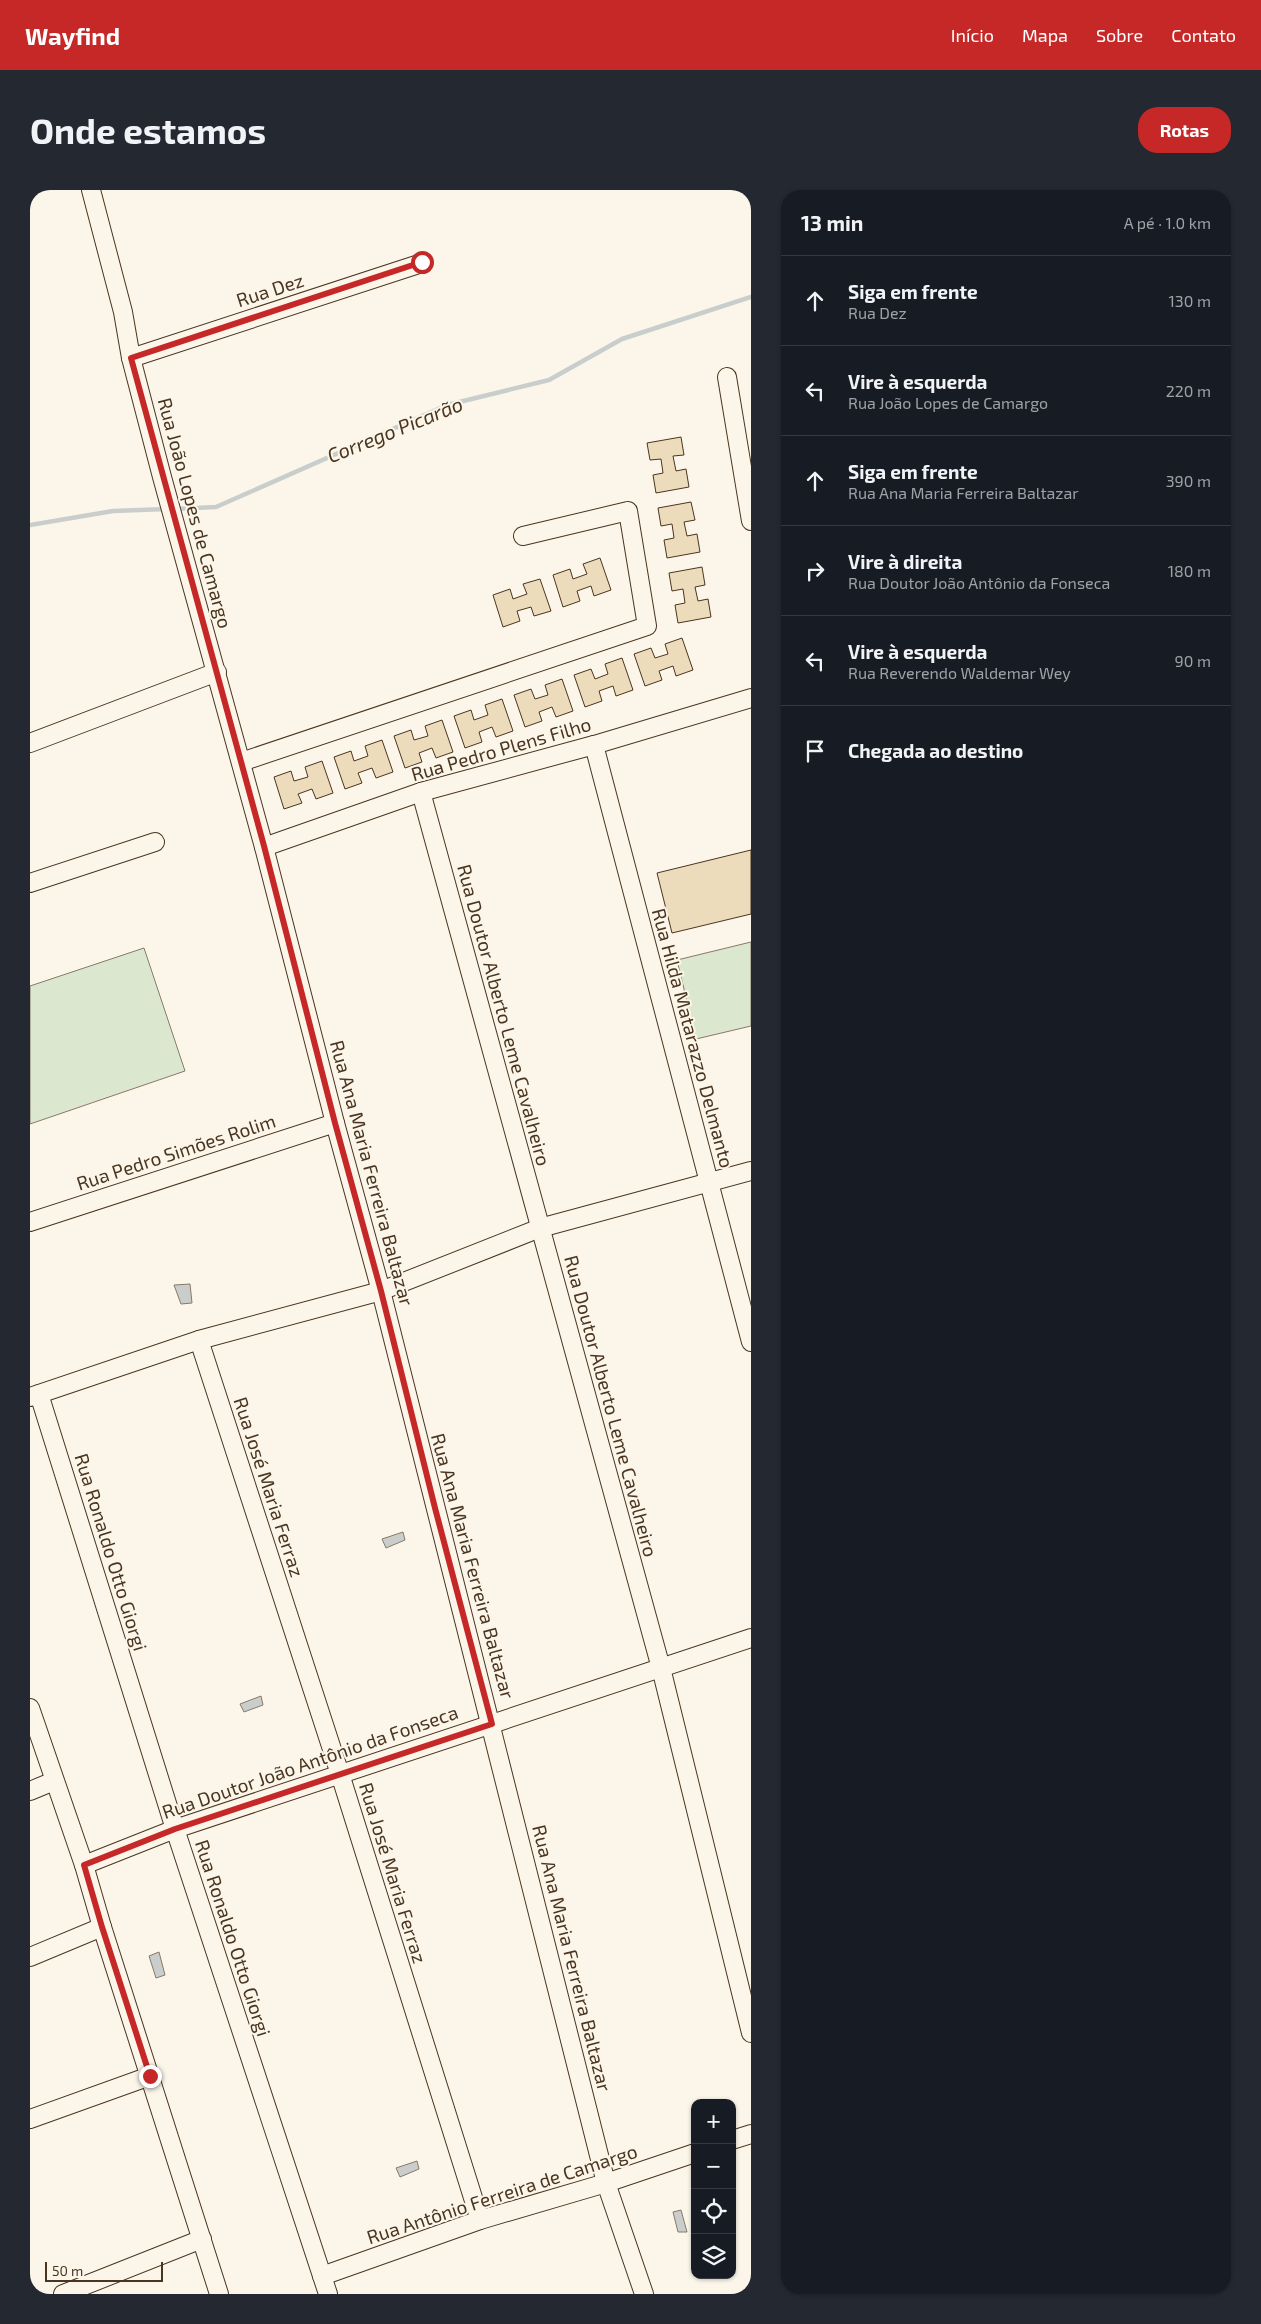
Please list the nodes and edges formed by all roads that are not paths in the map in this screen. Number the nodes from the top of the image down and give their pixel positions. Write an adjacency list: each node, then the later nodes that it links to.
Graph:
1 (91, 190): 3 (street, Rua João Lopes de Camargo)
2 (422, 262): 3 (street, Rua Dez)
3 (131, 358): 7 (street, Rua João Lopes de Camargo)
4 (727, 377): 5 (street)
5 (751, 521)
6 (523, 536): 11 (street)
7 (216, 672): 9 (street); 11 (street, Rua João Lopes de Camargo)
8 (751, 698): 10 (street, Rua Pedro Plens Filho)
9 (30, 743)
10 (594, 746): 12 (street, Rua Pedro Plens Filho); 18 (street, Rua Hilda Matarazzo Delmanto)
11 (241, 762): 14 (street, Rua João Lopes de Camargo)
12 (421, 792): 14 (street, Rua Pedro Plens Filho); 20 (street, Rua Doutor Alberto Leme Cavalheiro)
13 (154, 842): 15 (street)
14 (264, 846): 16 (street, Rua Ana Maria Ferreira Baltazar)
15 (30, 883)
16 (335, 1123): 19 (street, Rua Pedro Simões Rolim); 21 (street, Rua Ana Maria Ferreira Baltazar)
17 (751, 1171): 18 (street)
18 (710, 1182): 20 (street); 23 (street, Rua Hilda Matarazzo Delmanto)
19 (30, 1222)
20 (540, 1228): 21 (street); 26 (street, Rua Doutor Alberto Leme Cavalheiro)
21 (381, 1291): 22 (street); 28 (street, Rua Ana Maria Ferreira Baltazar)
22 (198, 1340): 24 (street); 29 (street, Rua José Maria Ferraz)
23 (751, 1342)
24 (35, 1396): 32 (street, Rua Ronaldo Otto Giorgi)
25 (751, 1638): 26 (street, Rua Doutor João Antônio da Fonseca)
26 (661, 1668): 28 (street, Rua Doutor João Antônio da Fonseca); 36 (street, Rua Doutor Alberto Leme Cavalheiro)
27 (30, 1708): 30 (street)
28 (492, 1724): 29 (street, Rua Doutor João Antônio da Fonseca); 42 (street, Rua Ana Maria Ferreira Baltazar)
29 (340, 1774): 32 (street, Rua Doutor João Antônio da Fonseca); 43 (street, Rua José Maria Ferraz)
30 (54, 1781): 31 (street); 33 (street)
31 (30, 1792)
32 (175, 1829): 33 (street, Rua Doutor João Antônio da Fonseca); 45 (street, Rua Ronaldo Otto Giorgi)
33 (84, 1865): 34 (street)
34 (102, 1927): 35 (street); 37 (street)
35 (30, 1957)
36 (751, 2032)
37 (150, 2076): 38 (street); 44 (street)
38 (30, 2119)
39 (751, 2134): 40 (street)
40 (736, 2139)
41 (691, 2154): 42 (street, Rua Antônio Ferreira de Camargo)
42 (606, 2183): 43 (street, Rua Antônio Ferreira de Camargo); 49 (street, Rua Ana Maria Ferreira Baltazar)
43 (480, 2220): 45 (street, Rua Antônio Ferreira de Camargo)
44 (202, 2239): 46 (street); 47 (street)
45 (322, 2276): 48 (street, Rua Ronaldo Otto Giorgi)
46 (63, 2294)
47 (219, 2294)
48 (328, 2294)
49 (644, 2294)

